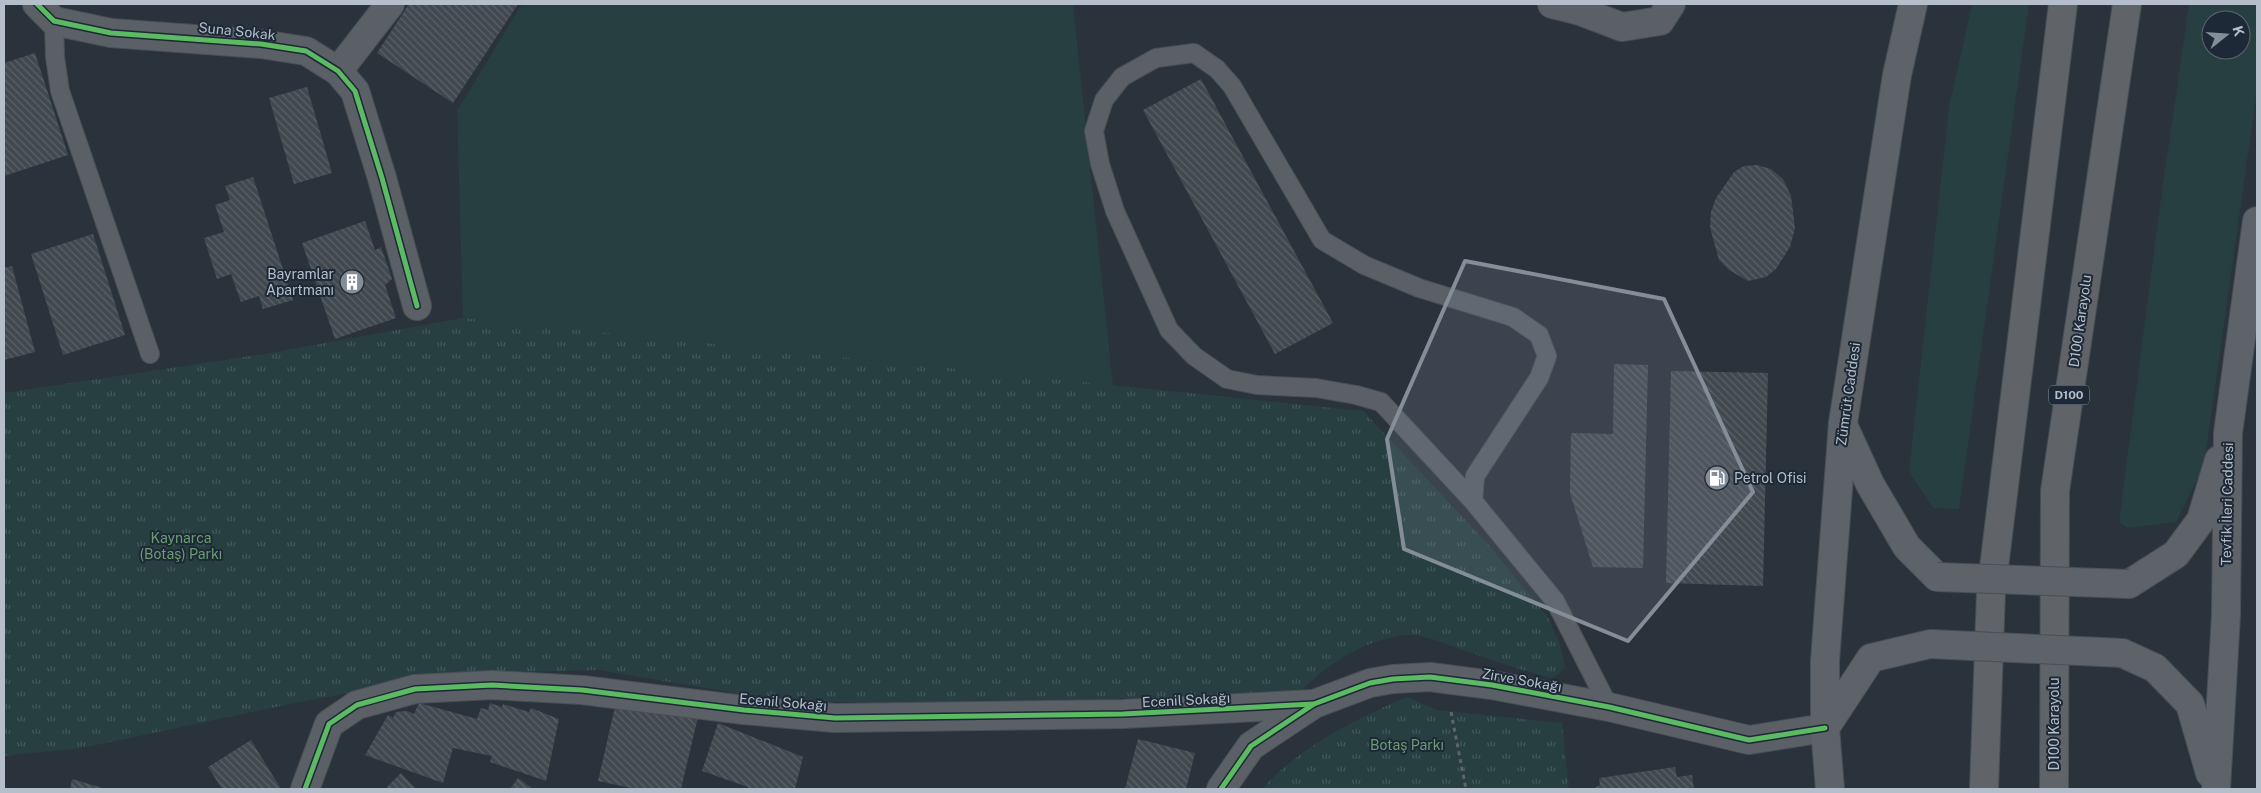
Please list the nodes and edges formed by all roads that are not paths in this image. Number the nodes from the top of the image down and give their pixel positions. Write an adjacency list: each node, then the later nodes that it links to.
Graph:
1 (390, 4): 8 (street)
2 (1552, 4): 3 (street)
3 (1672, 4)
4 (1913, 4): 12 (main road, Zümrüt Caddesi)
5 (2063, 4): 21 (highway)
6 (2127, 4): 22 (highway, D100 Karayolu / D100)
7 (46, 12): 8 (street, Suna Sokak); 11 (lane)
8 (338, 71): 10 (street, Suna Sokak)
9 (2257, 221): 13 (main road, Tevfik İleri Caddesi)
10 (417, 306)
11 (150, 354)
12 (1843, 423): 13 (main road, bridge); 17 (main road, Zümrüt Caddesi)
13 (2228, 434): 23 (main road, Tevfik İleri Caddesi)
14 (1473, 501): 14 (lane); 16 (lane)
15 (1314, 704): 16 (street, Zirve Sokağı); 18 (street, Ecenil Sokağı); 19 (street, Zirve Sokağı)
16 (1609, 707): 17 (street, Zirve Sokağı)
17 (1824, 728): 20 (main road, Zümrüt Caddesi); 23 (main road, bridge)
18 (305, 789)
19 (1221, 789)
20 (1830, 789)
21 (1984, 789)
22 (2054, 789)
23 (2215, 789)

